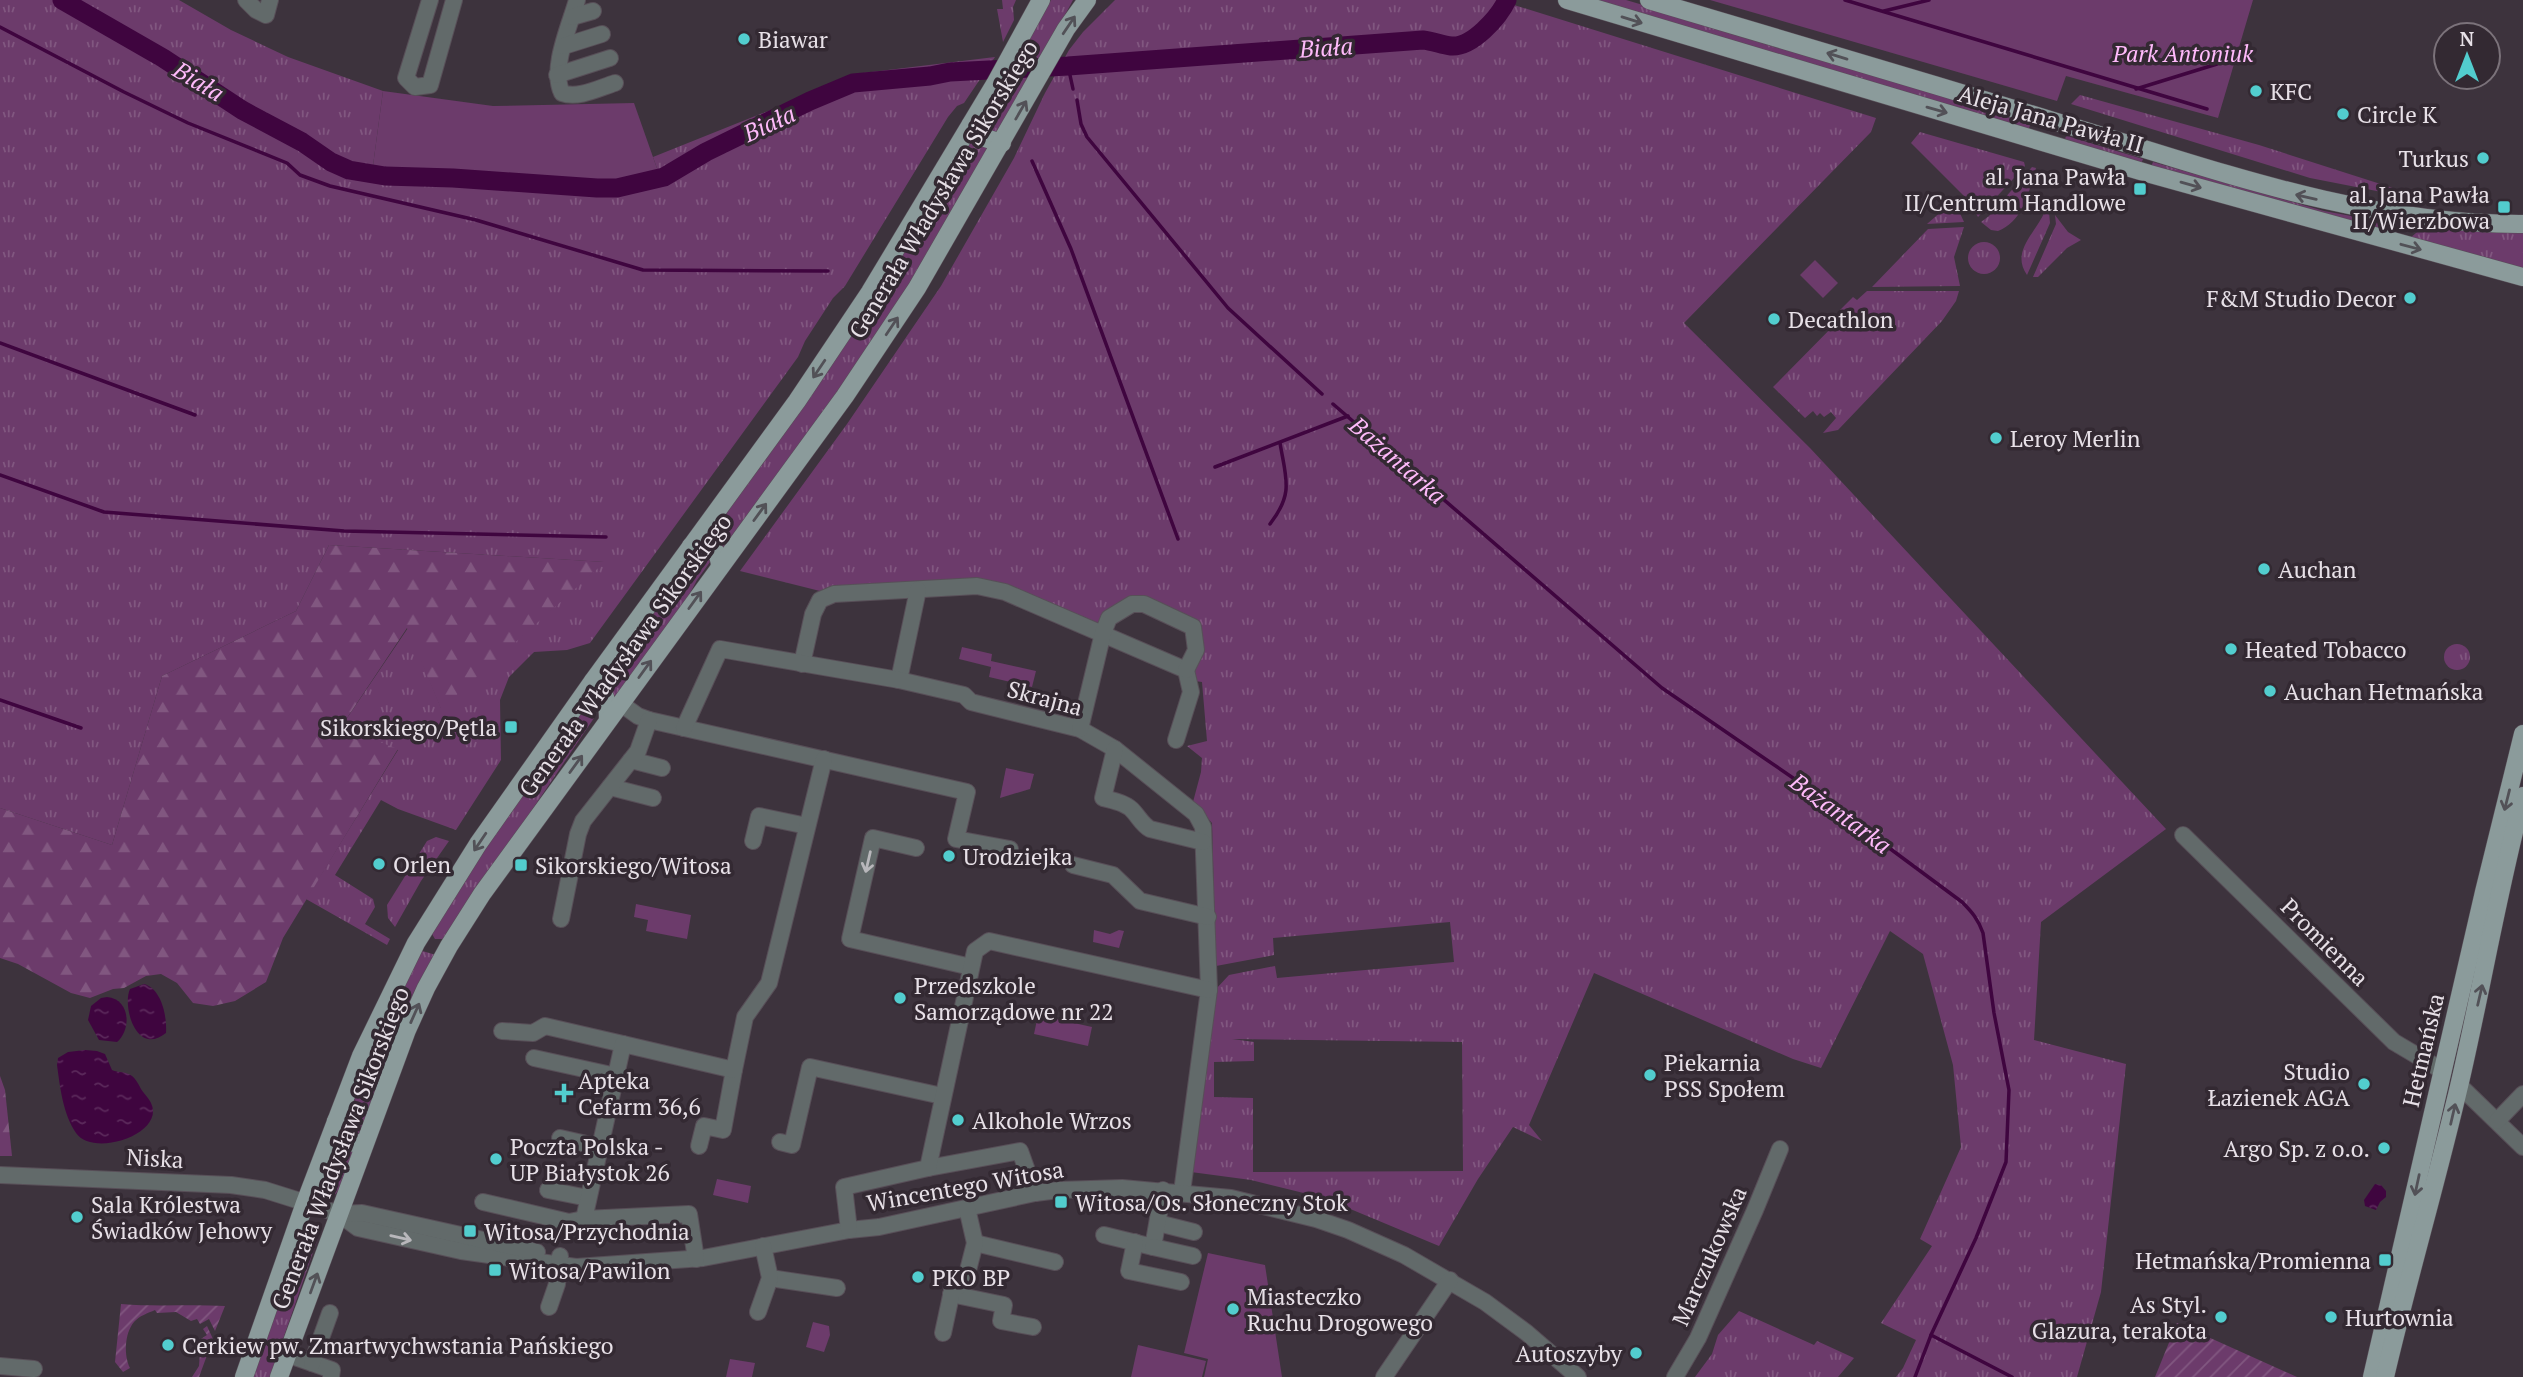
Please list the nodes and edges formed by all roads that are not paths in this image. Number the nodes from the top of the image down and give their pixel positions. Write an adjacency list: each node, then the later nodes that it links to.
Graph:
1 (246, 0): 2 (street)
2 (270, 0)
3 (430, 0): 12 (street)
4 (454, 0): 14 (street)
5 (577, 0): 11 (street)
6 (1041, 0): 19 (main road, Generała Władysława Sikorskiego)
7 (1087, 0): 20 (main road, Generała Władysława Sikorskiego, one-way to 7)
8 (1567, 0): 22 (main road, Aleja Jana Pawła II, one-way to 22)
9 (1649, 0): 21 (main road, Aleja Jana Pawła II, one-way to 9)
10 (593, 11): 11 (street)
11 (572, 17): 15 (street)
12 (422, 29): 14 (street); 14 (street)
13 (602, 34): 15 (street)
14 (444, 36)
15 (564, 46): 17 (street)
16 (610, 58): 17 (street)
17 (557, 75): 18 (street)
18 (615, 83)
19 (971, 124): 20 (main road); 25 (main road, Generała Władysława Sikorskiego, one-way to 25)
20 (1002, 143): 26 (main road, Generała Władysława Sikorskiego, one-way to 20)
21 (2157, 152): 22 (main road); 23 (main road, Aleja Jana Pawła II, one-way to 21)
22 (2150, 174): 24 (main road, Aleja Jana Pawła II, one-way to 24)
23 (2523, 224)
24 (2523, 277)
25 (691, 546): 26 (main road); 32 (main road, Generała Władysława Sikorskiego)
26 (720, 567): 33 (main road, Generała Władysława Sikorskiego, one-way to 26)
27 (918, 590): 28 (street); 29 (street); 31 (street)
28 (1103, 633): 30 (street); 30 (street); 37 (street)
29 (802, 664): 31 (street, Skrajna); 36 (street, Skrajna)
30 (1186, 670): 39 (street)
31 (899, 680): 37 (street, Skrajna)
32 (593, 681): 34 (main road); 56 (main road, Generała Władysława Sikorskiego, one-way to 56)
33 (620, 704): 34 (main road, Generała Władysława Sikorskiego); 35 (street)
34 (608, 720): 57 (main road, Generała Władysława Sikorskiego, one-way to 34)
35 (649, 720): 36 (street); 41 (street)
36 (684, 728): 42 (street)
37 (1080, 729): 40 (street, Skrajna)
38 (2523, 734): 60 (main road, Hetmańska, one-way to 60)
39 (1176, 740)
40 (1115, 749): 50 (street, Skrajna); 50 (street)
41 (631, 760): 43 (street); 44 (street)
42 (824, 760): 47 (street); 52 (street)
43 (662, 768)
44 (610, 787): 46 (street); 55 (street)
45 (2523, 796): 61 (main road, Hetmańska, one-way to 45)
46 (653, 798)
47 (807, 827): 49 (street); 65 (street)
48 (2183, 835): 66 (street, Promienna)
49 (753, 841)
50 (1203, 842): 54 (street, Skrajna)
51 (916, 848): 58 (street, one-way to 58)
52 (1010, 849)
53 (1073, 865): 54 (street)
54 (1208, 917): 59 (street, Skrajna)
55 (561, 919)
56 (416, 943): 57 (main road); 71 (main road, Generała Władysława Sikorskiego)
57 (449, 946): 75 (main road, Generała Władysława Sikorskiego, one-way to 57)
58 (971, 967): 59 (street); 70 (street)
59 (1209, 990): 86 (street, Skrajna)
60 (2454, 1021): 61 (main road); 66 (main road, Hetmańska)
61 (2473, 1025): 68 (main road, Hetmańska)
62 (502, 1031): 63 (street)
63 (623, 1044): 65 (street); 67 (street)
64 (534, 1058): 67 (street)
65 (734, 1070): 78 (street)
66 (2443, 1071): 68 (main road); 76 (main road, Hetmańska)
67 (616, 1076): 79 (street)
68 (2459, 1085): 72 (street); 77 (main road, Hetmańska, one-way to 68)
69 (2523, 1094): 72 (street)
70 (942, 1096): 74 (street); 82 (street)
71 (336, 1121): 75 (main road); 90 (main road, Generała Władysława Sikorskiego)
72 (2497, 1121): 80 (street)
73 (560, 1138): 79 (street)
74 (780, 1142)
75 (364, 1143): 92 (main road, Generała Władysława Sikorskiego)
76 (2426, 1143): 77 (main road); 129 (main road, Hetmańska, one-way to 129)
77 (2446, 1143): 130 (main road, Hetmańska)
78 (699, 1146)
79 (600, 1147): 88 (street)
80 (2523, 1147)
81 (1780, 1149): 128 (street, Marczukowska)
82 (928, 1168): 87 (street); 95 (street)
83 (0, 1175): 90 (street, Niska)
84 (548, 1190): 88 (street)
85 (1163, 1190): 86 (street, Wincentego Witosa); 87 (street, Wincentego Witosa); 94 (street)
86 (1182, 1192): 109 (street, Wincentego Witosa)
87 (1035, 1193): 91 (street, Wincentego Witosa)
88 (589, 1198): 93 (street)
89 (483, 1202): 93 (street)
90 (305, 1203): 92 (street, Wincentego Witosa); 122 (main road, Generała Władysława Sikorskiego)
91 (967, 1208): 95 (street, Wincentego Witosa); 99 (street)
92 (339, 1214): 104 (street, Wincentego Witosa); 118 (main road, Generała Władysława Sikorskiego, one-way to 92)
93 (584, 1219): 103 (street)
94 (1157, 1223): 96 (street); 101 (street)
95 (849, 1230): 100 (street, Wincentego Witosa)
96 (1194, 1232)
97 (1104, 1235): 98 (street)
98 (1135, 1242): 101 (street); 110 (street)
99 (975, 1243): 105 (street); 106 (street)
100 (763, 1246): 103 (street, Wincentego Witosa); 108 (street)
101 (1153, 1247): 102 (street)
102 (1193, 1256)
103 (696, 1259): 104 (street, Wincentego Witosa)
104 (560, 1261): 113 (street)
105 (1055, 1262)
106 (969, 1267): 107 (street); 112 (street)
107 (986, 1271)
108 (769, 1278): 111 (street); 114 (street)
109 (1450, 1280): 126 (street); 127 (street)
110 (1181, 1282)
111 (837, 1287)
112 (951, 1294): 116 (street); 117 (street)
113 (549, 1307)
114 (758, 1312)
115 (330, 1313): 119 (street)
116 (1034, 1327)
117 (943, 1333)
118 (289, 1355): 119 (street); 123 (main road, Generała Władysława Sikorskiego)
119 (310, 1362): 124 (street); 125 (street)
120 (0, 1366): 121 (street)
121 (34, 1369)
122 (244, 1377)
123 (279, 1377)
124 (301, 1377)
125 (331, 1377)
126 (1384, 1377)
127 (1578, 1377)
128 (1675, 1377)
129 (2372, 1377)
130 (2385, 1377)

